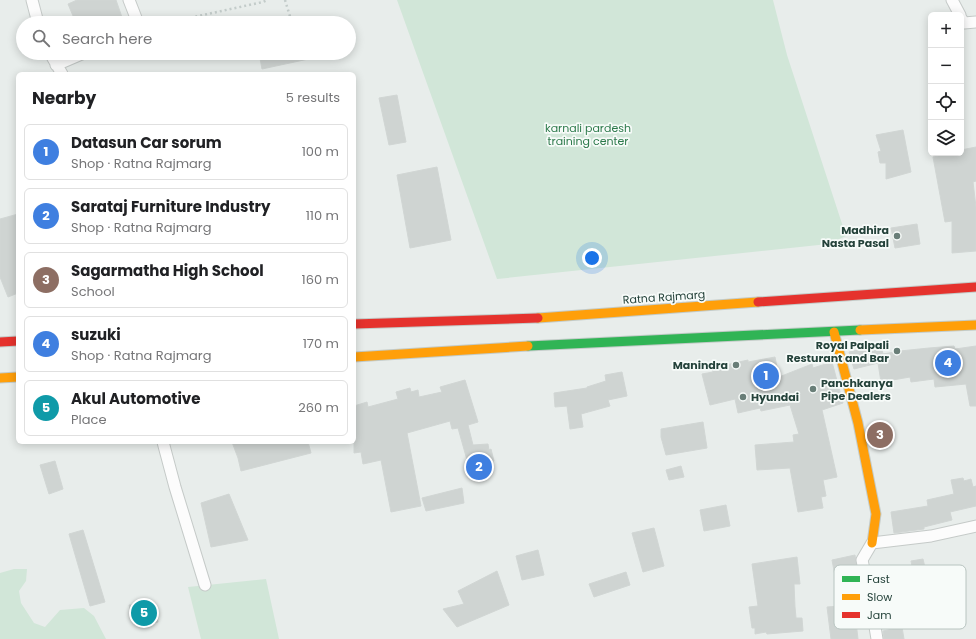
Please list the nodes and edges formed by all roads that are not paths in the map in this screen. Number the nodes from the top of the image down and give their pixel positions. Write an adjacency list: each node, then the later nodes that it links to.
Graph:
1 (32, 0): 5 (street)
2 (129, 0): 6 (street)
3 (952, 0): 4 (street)
4 (958, 12)
5 (36, 16)
6 (135, 16)
7 (976, 22): 8 (street)
8 (964, 23)
9 (54, 60): 11 (street)
10 (74, 60): 11 (street)
11 (59, 70)
12 (976, 287): 13 (main road, Ratna Rajmarg)
13 (356, 324)
14 (976, 326): 15 (main road)
15 (834, 332): 18 (main road); 23 (main road)
16 (16, 341): 17 (main road)
17 (0, 342)
18 (356, 357)
19 (16, 377): 20 (main road)
20 (0, 378)
21 (164, 444): 25 (street)
22 (976, 526): 23 (street)
23 (872, 543): 24 (street)
24 (863, 565)
25 (206, 585)
26 (875, 629): 27 (street)
27 (877, 639)

